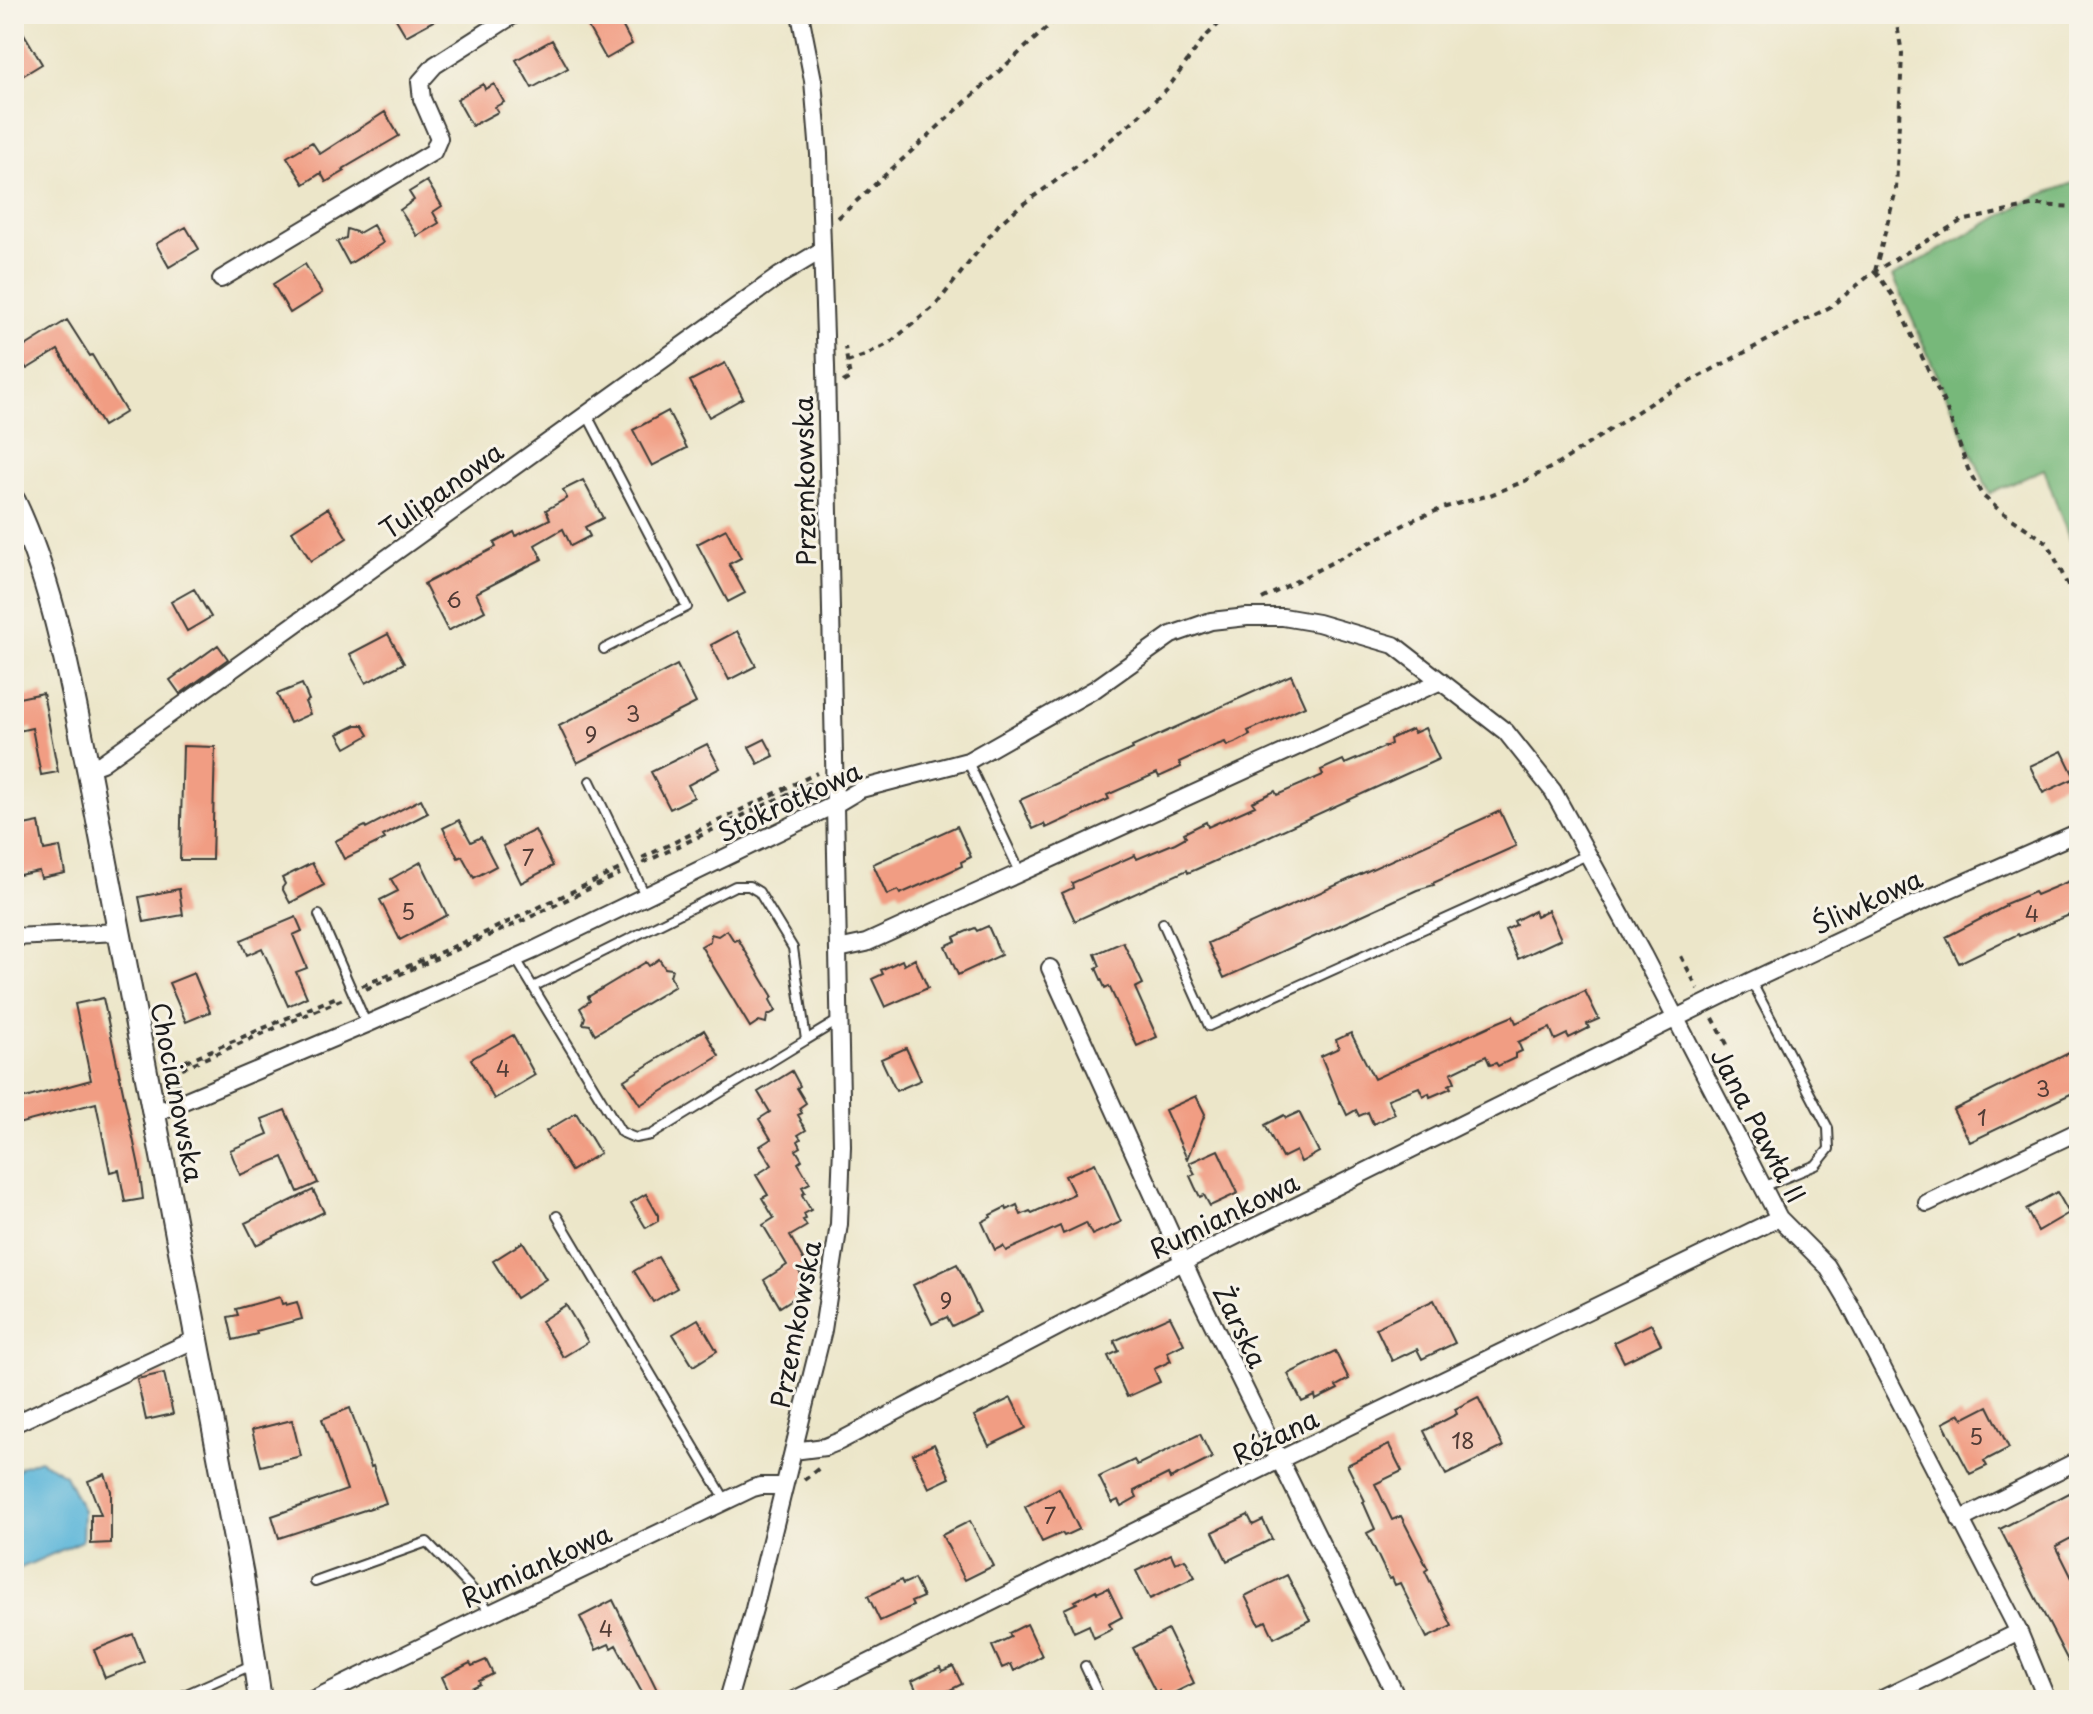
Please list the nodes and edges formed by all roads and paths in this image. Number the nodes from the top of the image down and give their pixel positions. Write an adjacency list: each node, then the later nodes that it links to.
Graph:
1 (515, 14): 10 (street)
2 (800, 14): 7 (street, Przemkowska)
3 (1062, 14): 7 (path)
4 (1229, 14): 11 (path)
5 (1895, 14): 9 (path)
6 (2079, 207): 9 (path)
7 (821, 223): 8 (street, Przemkowska)
8 (822, 250): 11 (street, Przemkowska); 12 (street, Tulipanowa)
9 (1875, 271): 14 (path); 15 (path)
10 (221, 279)
11 (826, 367): 23 (street, Przemkowska)
12 (587, 415): 16 (lane); 19 (street, Tulipanowa)
13 (14, 501): 19 (street, Chocianowska)
14 (1252, 603)
15 (2079, 610)
16 (604, 649)
17 (1441, 681): 18 (street, Stokrotkowa); 25 (street, Jana Pawła II); 27 (street)
18 (968, 761): 23 (street, Stokrotkowa); 27 (lane)
19 (88, 768): 31 (street, Chocianowska)
20 (822, 771): 26 (path)
21 (590, 781): 26 (lane)
22 (821, 791): 26 (path)
23 (836, 804): 28 (street, Stokrotkowa); 33 (street, Przemkowska)
24 (2079, 832): 36 (street, Śliwkowa)
25 (1587, 855): 30 (lane); 39 (street, Jana Pawła II)
26 (631, 866): 28 (lane); 38 (path)
27 (1020, 874): 33 (street)
28 (645, 896): 34 (street, Stokrotkowa)
29 (319, 915): 38 (lane)
30 (1163, 923)
31 (119, 932): 32 (street); 44 (street, Chocianowska)
32 (14, 937)
33 (838, 949): 40 (street, Przemkowska)
34 (516, 958): 37 (lane); 41 (street, Stokrotkowa)
35 (1050, 968): 50 (street, Żarska)
36 (1751, 981): 39 (street, Śliwkowa); 46 (lane)
37 (533, 987): 42 (lane); 42 (lane)
38 (353, 992): 41 (lane); 43 (path)
39 (1677, 1019): 46 (street, Jana Pawła II); 50 (street, Rumiankowa)
40 (840, 1020): 42 (lane); 53 (street, Przemkowska)
41 (367, 1024): 43 (street, Stokrotkowa)
42 (806, 1040)
43 (181, 1101): 44 (street, Stokrotkowa)
44 (153, 1114): 51 (street, Chocianowska)
45 (2079, 1131): 47 (street)
46 (1762, 1187): 49 (street, Jana Pawła II)
47 (1927, 1203)
48 (557, 1216): 57 (lane)
49 (1779, 1218): 54 (street, Różana); 58 (street, Jana Pawła II)
50 (1184, 1262): 53 (street, Rumiankowa); 54 (street, Żarska)
51 (196, 1339): 52 (street); 62 (street, Chocianowska)
52 (14, 1424)
53 (793, 1451): 56 (street, Przemkowska)
54 (1281, 1459): 68 (street, Różana); 70 (street, Żarska)
55 (2079, 1460): 58 (street)
56 (784, 1486): 57 (street, Rumiankowa); 67 (street, Przemkowska)
57 (726, 1501): 60 (street, Rumiankowa)
58 (1960, 1520): 61 (street, Jana Pawła II)
59 (315, 1582): 60 (lane)
60 (491, 1613): 66 (street, Rumiankowa)
61 (2019, 1632): 71 (street); 72 (street, Jana Pawła II)
62 (255, 1664): 64 (lane); 65 (street, Chocianowska)
63 (1085, 1666): 69 (lane)
64 (173, 1700)
65 (260, 1700)
66 (312, 1700)
67 (728, 1700)
68 (794, 1700)
69 (1101, 1700)
70 (1398, 1700)
71 (1880, 1700)
72 (2047, 1700)

